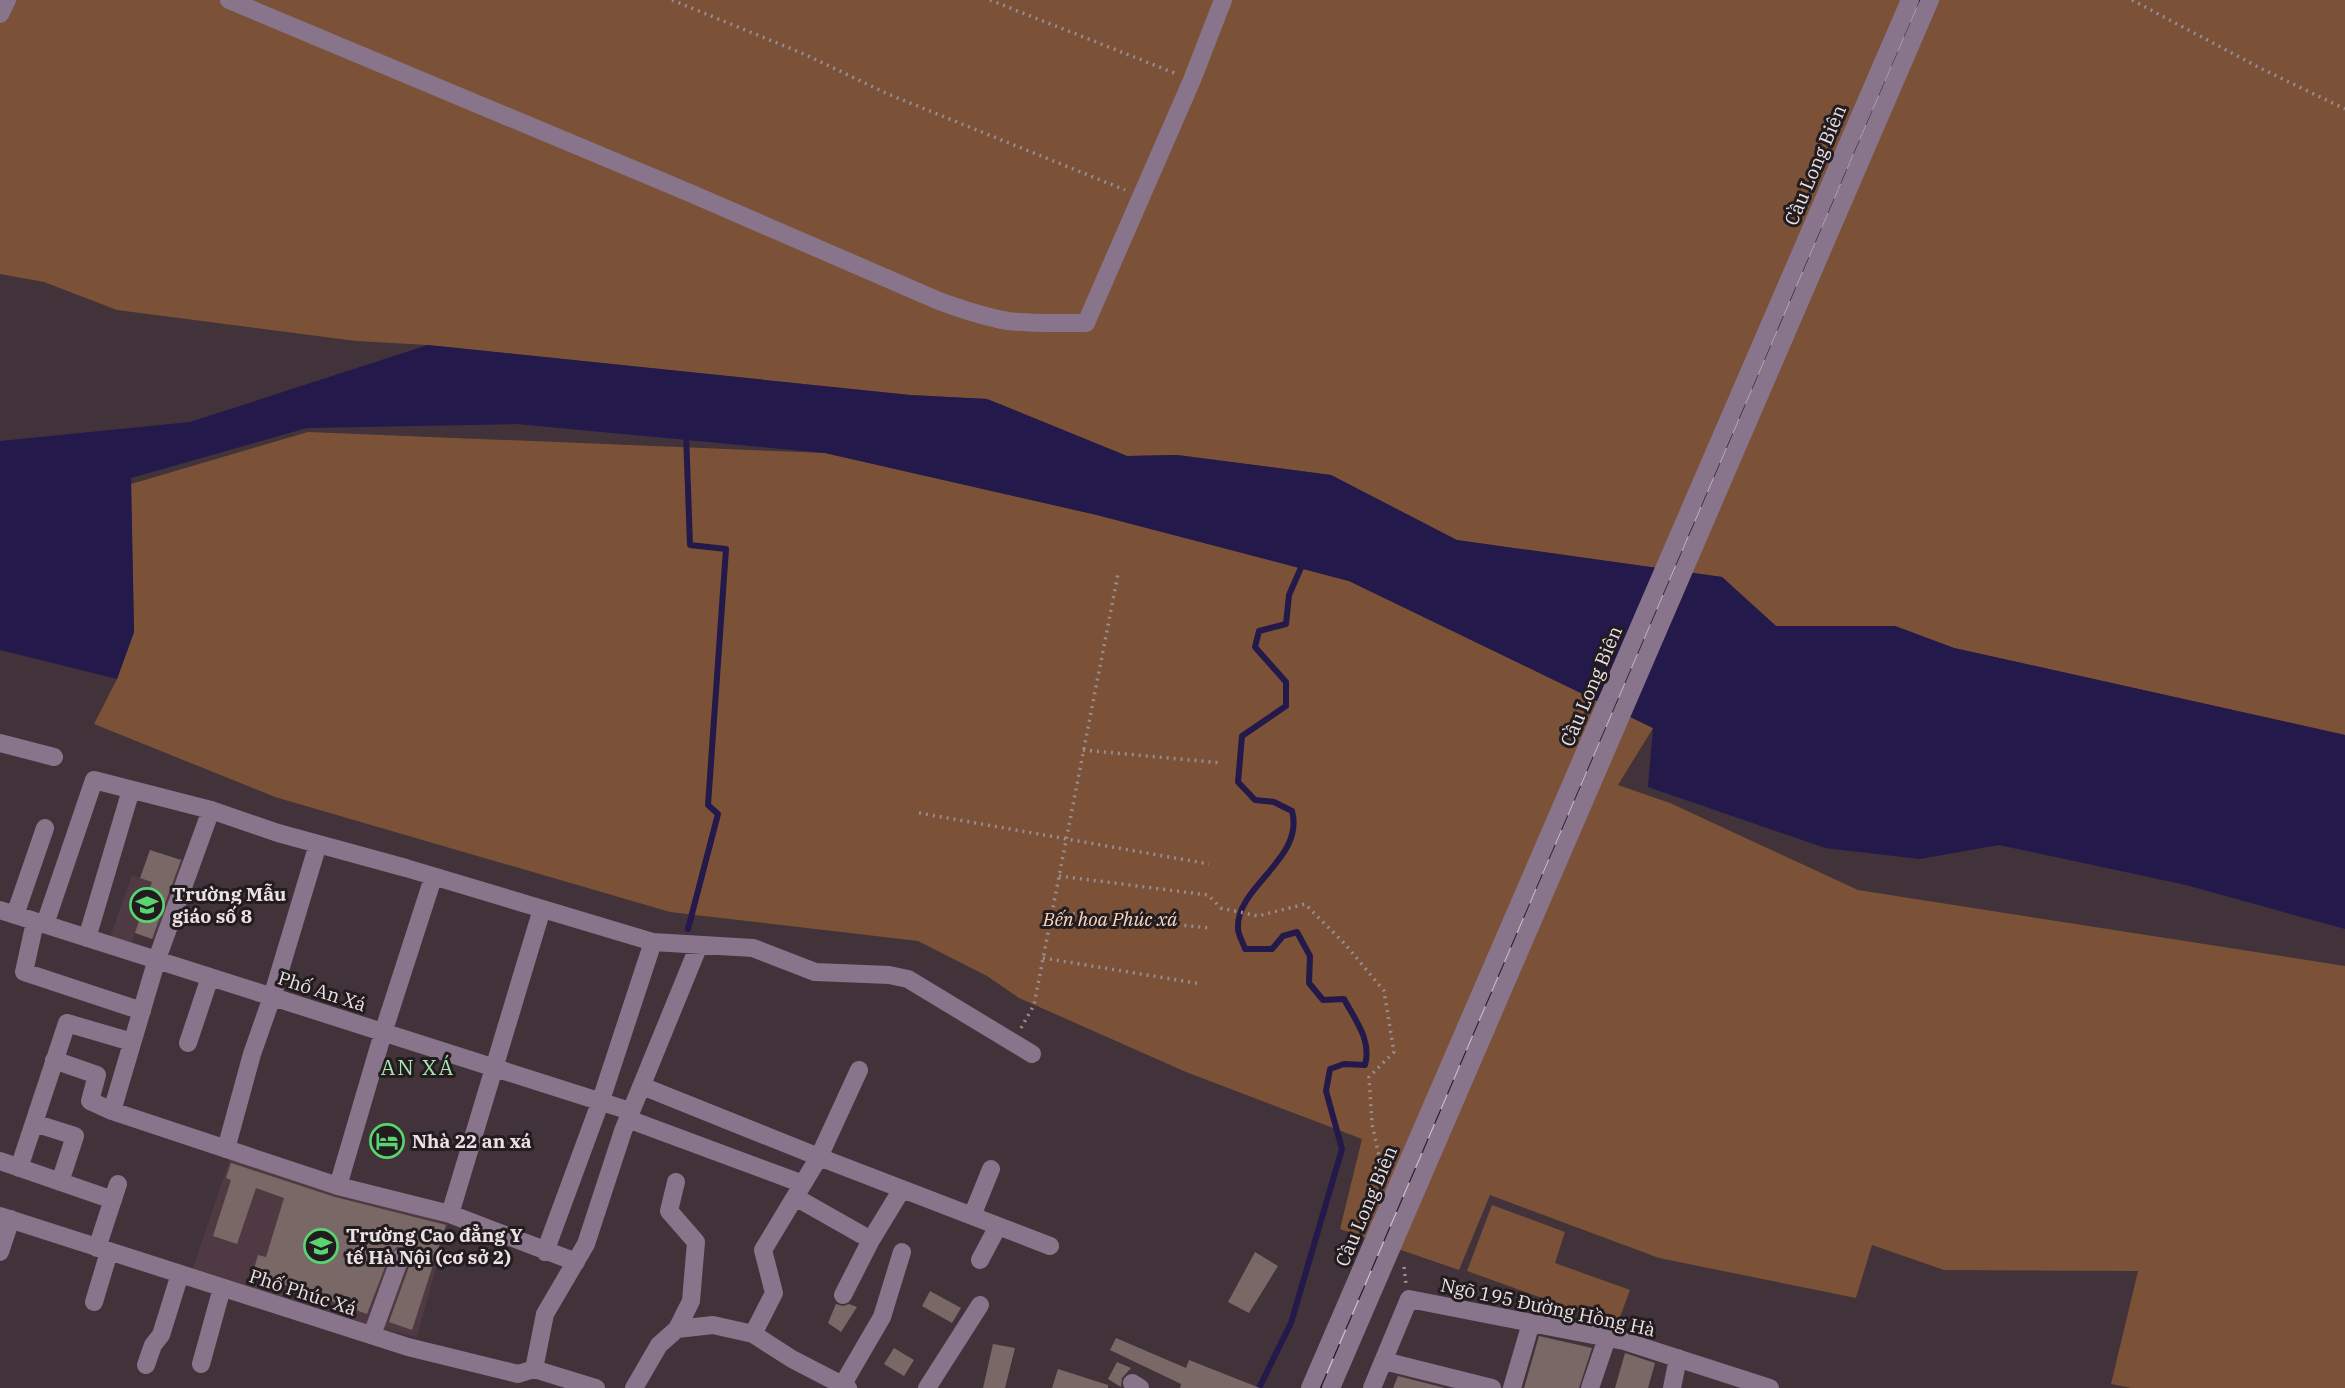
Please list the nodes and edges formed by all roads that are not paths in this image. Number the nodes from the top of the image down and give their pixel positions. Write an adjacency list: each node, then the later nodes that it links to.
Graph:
1 (7, 0): 6 (street)
2 (229, 0): 3 (street)
3 (1223, 0)
4 (1910, 0): 80 (street, Cầu Long Biên, bridge)
5 (1930, 0): 81 (street, Cầu Long Biên, bridge)
6 (0, 14)
7 (0, 743): 8 (street)
8 (54, 757)
9 (131, 790): 10 (street); 16 (street); 17 (street)
10 (211, 810): 12 (street); 20 (street)
11 (45, 828): 15 (street)
12 (318, 844): 13 (street); 22 (street)
13 (433, 878): 14 (street); 24 (street)
14 (542, 909): 18 (street); 29 (street)
15 (7, 912): 16 (street, Phố An Xá)
16 (40, 923): 17 (street, Phố An Xá); 23 (street)
17 (87, 938): 20 (street, Phố An Xá)
18 (653, 942): 19 (street); 32 (street)
19 (699, 945): 27 (street); 31 (street)
20 (157, 959): 21 (street, Phố An Xá); 23 (street)
21 (210, 976): 22 (street, Phố An Xá); 26 (street)
22 (272, 997): 24 (street, Phố An Xá); 36 (street)
23 (142, 1011): 25 (street)
24 (383, 1033): 29 (street, Phố An Xá); 43 (street)
25 (132, 1042): 28 (street); 33 (street)
26 (188, 1042)
27 (1032, 1054)
28 (54, 1060): 33 (street); 35 (street)
29 (494, 1068): 32 (street, Phố An Xá); 46 (street)
30 (859, 1070): 37 (street)
31 (642, 1086): 34 (street); 37 (street)
32 (600, 1102): 34 (street, Phố An Xá); 54 (street)
33 (112, 1111): 36 (street)
34 (629, 1115): 45 (street, Phố An Xá); 58 (street)
35 (34, 1124): 39 (street); 41 (street)
36 (226, 1149): 43 (street)
37 (819, 1157): 44 (street); 45 (street)
38 (0, 1161): 39 (street)
39 (19, 1168): 41 (street)
40 (991, 1169): 47 (street)
41 (60, 1182): 52 (street)
42 (676, 1182): 65 (street)
43 (338, 1185): 46 (street)
44 (902, 1189): 47 (street); 50 (street)
45 (799, 1190): 50 (street, Phố An Xá); 66 (street)
46 (450, 1214): 54 (street)
47 (971, 1216): 49 (street)
48 (5, 1217): 52 (street, Phố Phúc Xá); 53 (street)
49 (998, 1226): 51 (street); 57 (street)
50 (871, 1240): 61 (street)
51 (1049, 1245)
52 (103, 1250): 59 (street, Phố Phúc Xá); 62 (street)
53 (0, 1252)
54 (545, 1252): 58 (street)
55 (902, 1252): 75 (street)
56 (400, 1258): 67 (street)
57 (980, 1260)
58 (576, 1262): 73 (street)
59 (180, 1275): 60 (street, Phố Phúc Xá); 72 (street)
60 (222, 1288): 67 (street, Phố Phúc Xá); 71 (street)
61 (843, 1295)
62 (94, 1302)
63 (980, 1305): 79 (street)
64 (1531, 1323): 68 (street, Ngõ 195 Đường Hồng Hà); 70 (street, Ngõ 195 Đường Hồng Hà); 84 (street)
65 (677, 1329): 66 (street); 78 (street)
66 (753, 1334): 75 (street)
67 (372, 1335): 73 (street, Phố Phúc Xá)
68 (1607, 1338): 69 (street, Ngõ 195 Đường Hồng Hà); 85 (street)
69 (1678, 1358): 74 (street, Ngõ 195 Đường Hồng Hà); 86 (street)
70 (1384, 1361): 82 (street); 83 (street)
71 (201, 1364)
72 (146, 1365)
73 (534, 1369): 77 (street, Phố Phúc Xá)
74 (1729, 1381): 76 (street, Ngõ 195 Đường Hồng Hà)
75 (846, 1386)
76 (1761, 1387)
77 (596, 1388)
78 (634, 1388)
79 (927, 1388)
80 (1310, 1388)
81 (1331, 1388)
82 (1373, 1388)
83 (1492, 1388)
84 (1512, 1388)
85 (1590, 1388)
86 (1672, 1388)

